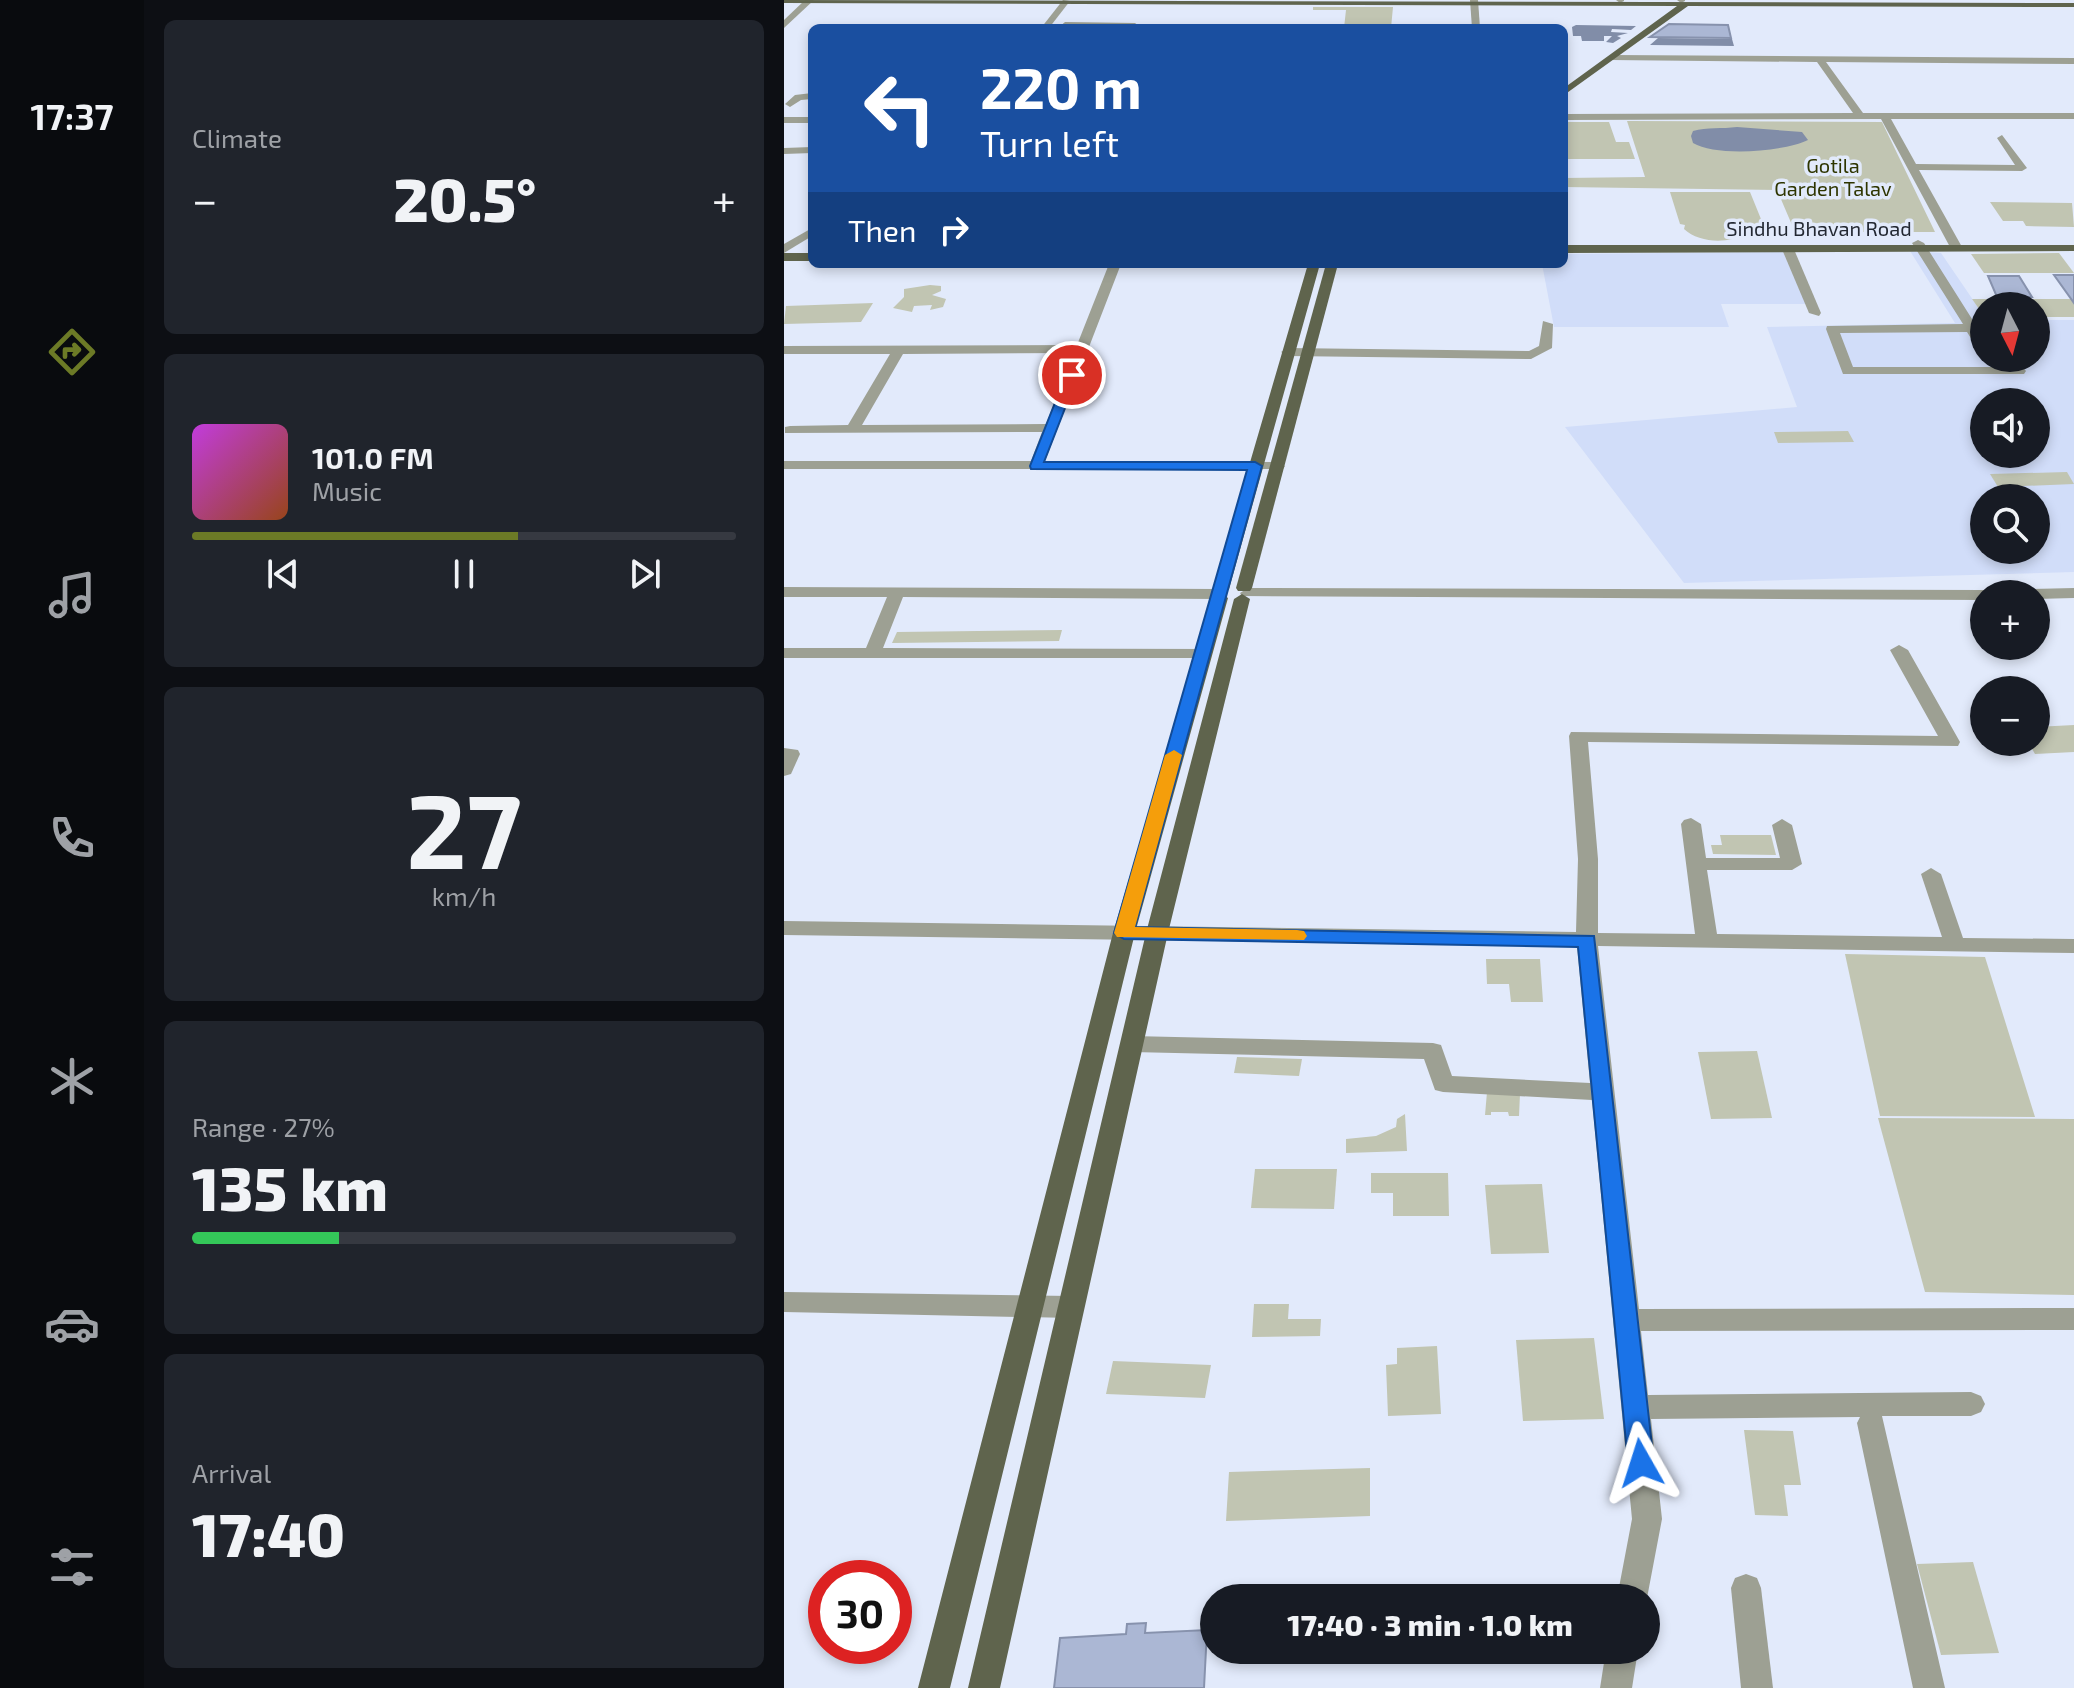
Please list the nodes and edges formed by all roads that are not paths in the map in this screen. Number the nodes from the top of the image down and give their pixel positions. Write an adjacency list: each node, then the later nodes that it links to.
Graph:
1 (809, 0): 5 (main road); 6 (main road); 12 (street)
2 (1141, 0): 6 (main road); 7 (main road)
3 (1506, 0): 4 (main road)
4 (1620, 0): 8 (main road)
5 (784, 1)
6 (1066, 1): 10 (street)
7 (1474, 1): 8 (main road); 11 (street)
8 (1685, 1): 9 (main road); 13 (main road); 16 (main road)
9 (2074, 4)
10 (1048, 24)
11 (1476, 24)
12 (784, 25)
13 (1613, 58): 14 (street); 17 (main road)
14 (1819, 59): 15 (street); 20 (street)
15 (2074, 61)
16 (1568, 82)
17 (1568, 89)
18 (808, 96): 19 (street)
19 (790, 104)
20 (1860, 116): 21 (street); 22 (street)
21 (1884, 116): 24 (street); 31 (street)
22 (1568, 117)
23 (808, 118): 25 (street)
24 (2071, 119)
25 (784, 120)
26 (2002, 138): 31 (street)
27 (808, 150): 28 (street)
28 (784, 151)
29 (784, 161): 30 (street)
30 (808, 161)
31 (1912, 167): 34 (street)
32 (808, 234): 39 (street)
33 (1919, 245): 34 (main road, Sindhu Bhavan Road); 36 (main road, Sindhu Bhavan Road); 38 (main road, Sindhu Bhavan Road); 46 (street)
34 (1955, 245): 35 (main road, Sindhu Bhavan Road)
35 (2074, 246)
36 (1568, 247)
37 (1568, 247): 38 (main road, Sindhu Bhavan Road)
38 (1787, 247): 44 (street)
39 (784, 252): 40 (main road)
40 (808, 254)
41 (1113, 268): 49 (street)
42 (1313, 268): 51 (main road)
43 (1331, 268): 52 (main road)
44 (1815, 313)
45 (1547, 324): 52 (street)
46 (1970, 326)
47 (1970, 328): 53 (street)
48 (899, 349): 49 (street); 50 (street); 55 (street)
49 (1082, 349): 54 (street)
50 (784, 350)
51 (1288, 352): 52 (street); 59 (main road)
52 (1308, 353): 60 (main road)
53 (1970, 371)
54 (1051, 428): 55 (street); 58 (street)
55 (853, 429): 56 (street)
56 (790, 430)
57 (784, 465): 58 (street)
58 (1036, 466): 59 (street)
59 (1255, 466): 60 (street); 63 (main road)
60 (1278, 466): 63 (main road)
61 (784, 592): 62 (street)
62 (897, 592): 63 (street); 69 (street)
63 (1232, 593): 66 (street); 70 (main road); 79 (main road)
64 (2074, 593): 65 (street)
65 (2050, 594)
66 (1970, 595)
67 (1899, 650): 80 (street)
68 (784, 653): 69 (street)
69 (872, 653): 70 (street)
70 (1203, 653): 78 (main road)
71 (784, 754): 72 (street)
72 (784, 770)
73 (1691, 824): 75 (street)
74 (1782, 825): 75 (street)
75 (1697, 864): 81 (street)
76 (1931, 874): 82 (street)
77 (784, 928): 78 (street)
78 (1124, 933): 79 (street); 87 (main road)
79 (1157, 933): 80 (street); 84 (main road)
80 (1587, 941): 81 (street); 85 (street)
81 (1707, 942): 82 (street)
82 (1955, 945): 83 (street)
83 (2074, 946)
84 (1132, 1044): 85 (street); 88 (main road)
85 (1605, 1092): 90 (street)
86 (784, 1302): 87 (street)
87 (1031, 1305): 88 (street); 97 (main road)
88 (1071, 1307): 98 (main road)
89 (2074, 1319): 90 (street)
90 (1627, 1320): 92 (street)
91 (1971, 1404): 92 (street)
92 (1636, 1407): 94 (street)
93 (1871, 1423): 101 (street)
94 (1635, 1584)
95 (1746, 1588): 100 (street)
96 (1620, 1664): 99 (street)
97 (934, 1688)
98 (984, 1688)
99 (1616, 1688)
100 (1757, 1688)
101 (1929, 1688)

